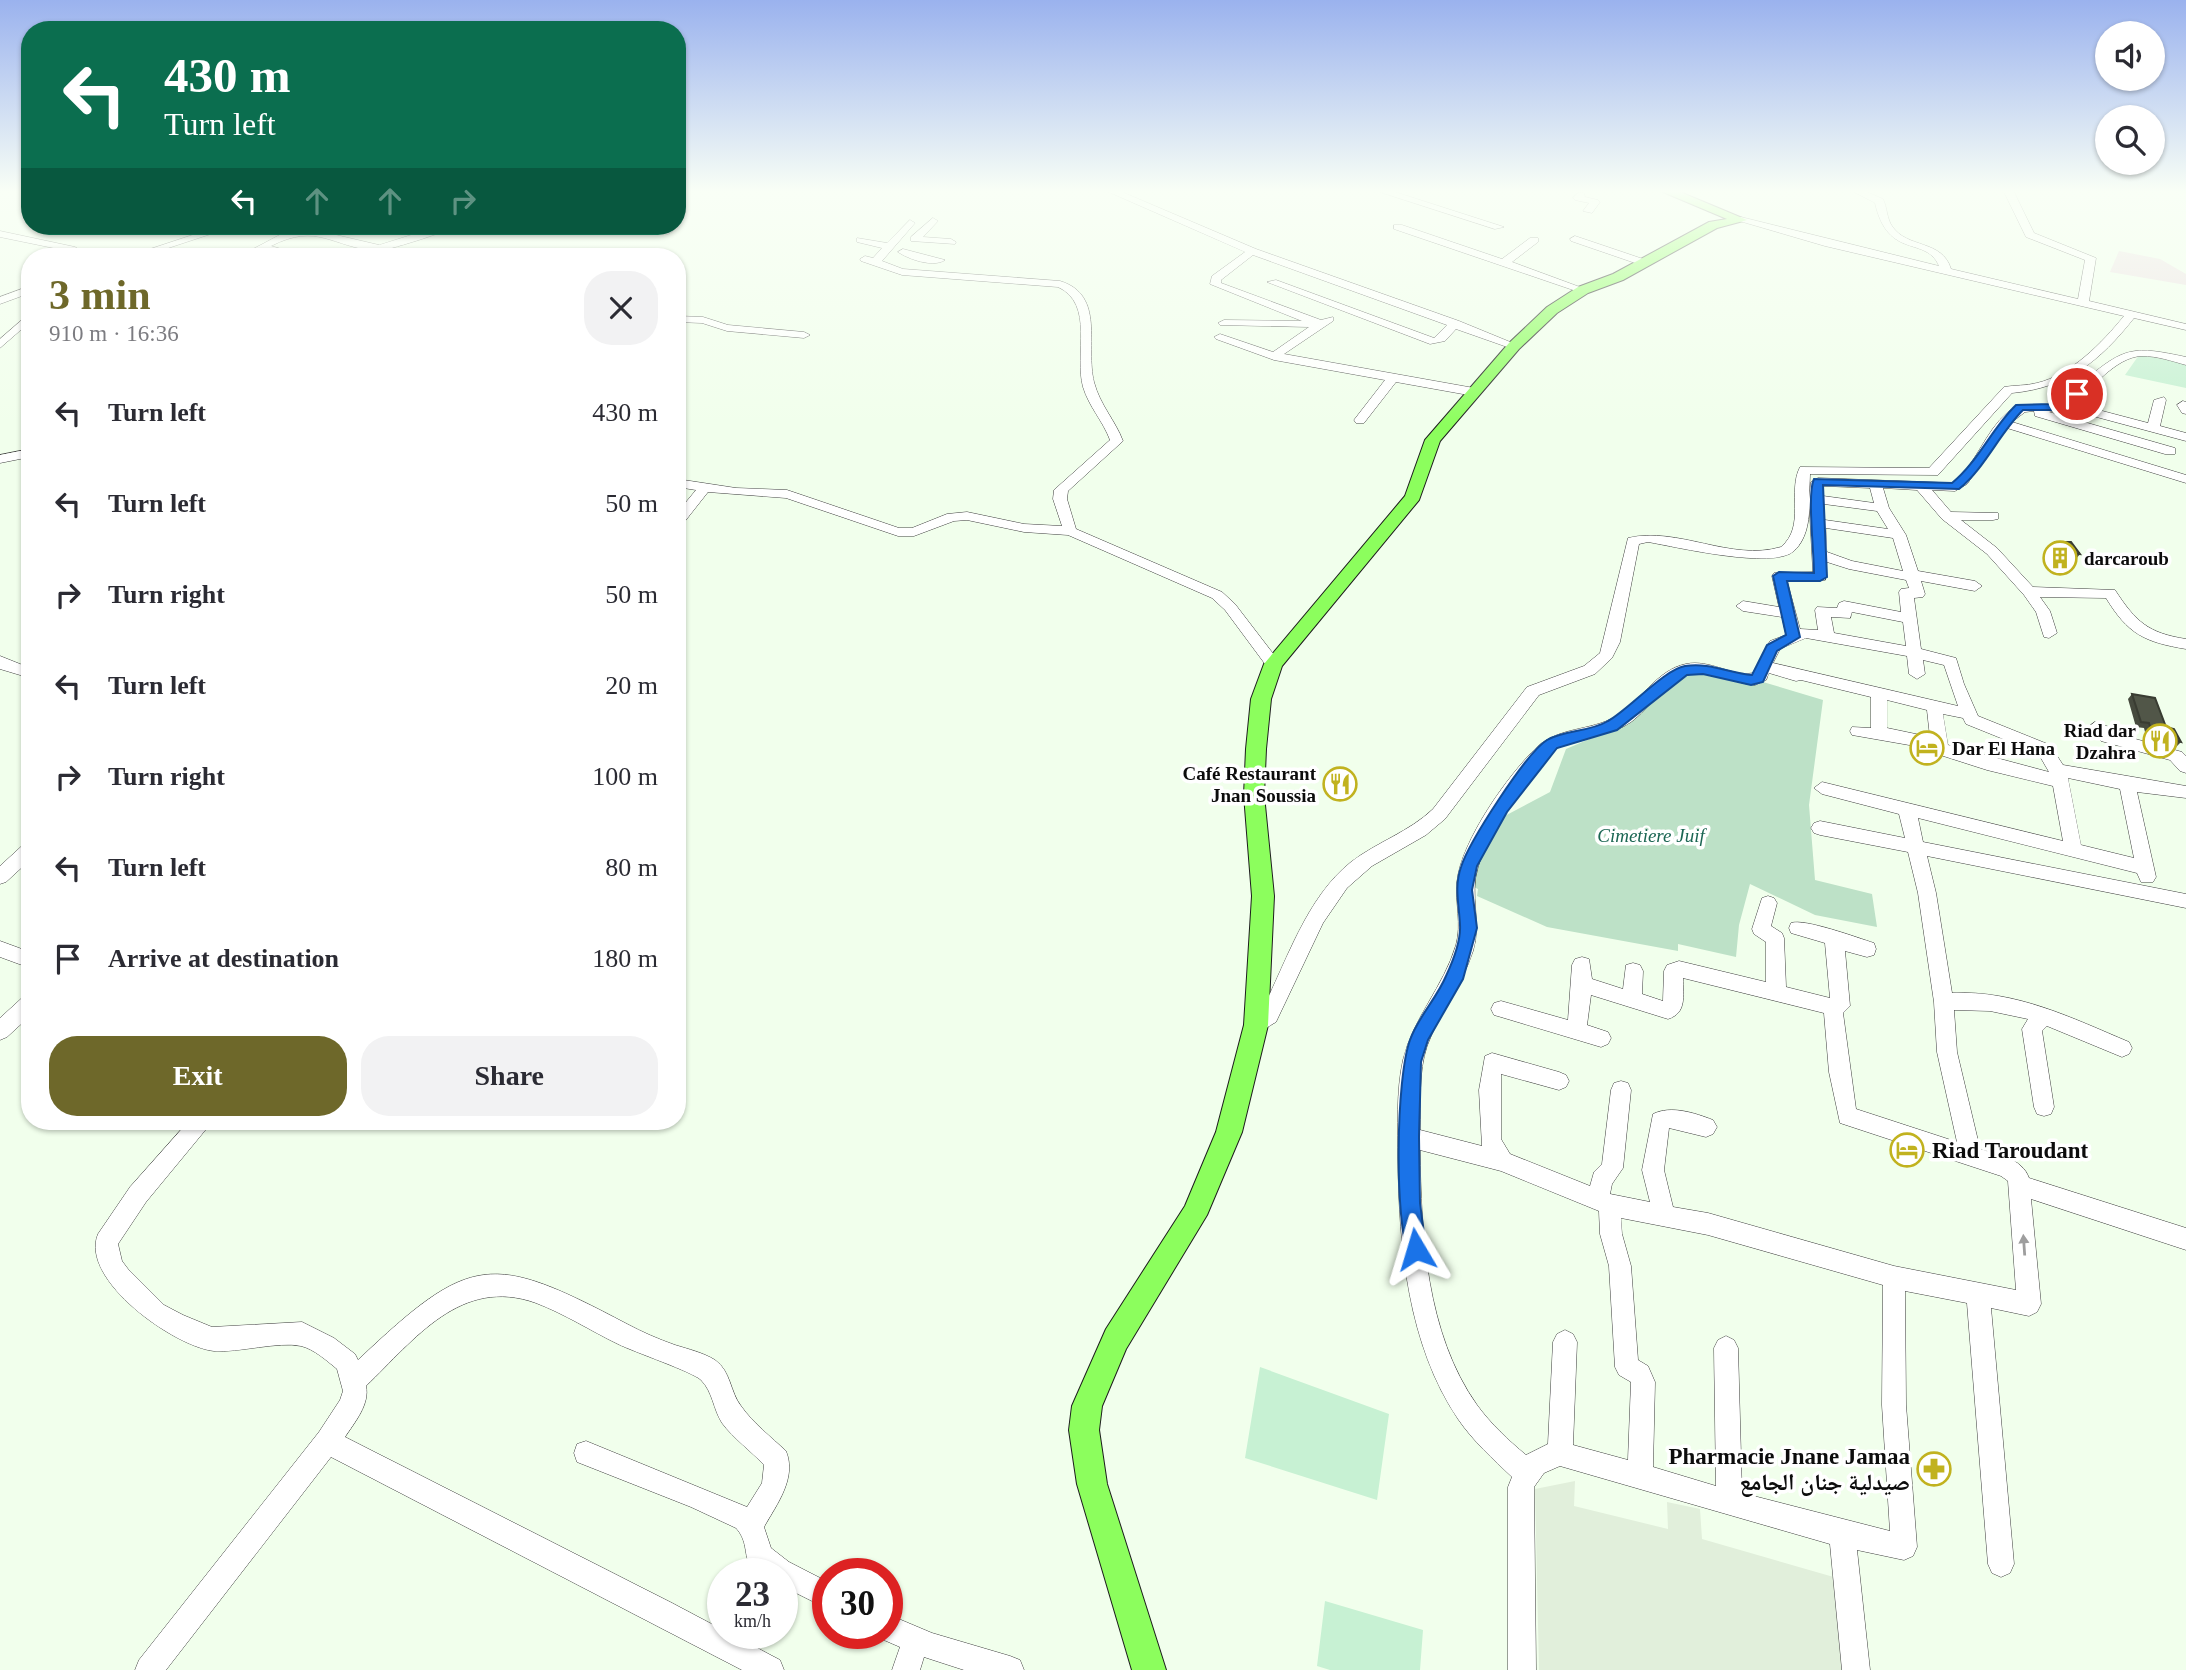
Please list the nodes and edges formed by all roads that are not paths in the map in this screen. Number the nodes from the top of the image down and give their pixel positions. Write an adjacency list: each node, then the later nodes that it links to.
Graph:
1 (898, 270): 54 (street)
2 (1229, 270): 14 (street)
3 (1287, 270): 10 (street)
4 (1307, 270): 12 (street)
5 (1524, 270): 11 (street)
6 (1629, 270): 11 (main road)
7 (1937, 270): 9 (street)
8 (2089, 270): 16 (street)
9 (1946, 272): 16 (street)
10 (1272, 282): 14 (street); 17 (street)
11 (1583, 290): 28 (main road)
12 (1369, 292): 17 (street); 21 (street)
13 (21, 293): 15 (street)
14 (1250, 298): 22 (street)
15 (0, 301)
16 (2083, 304): 18 (street)
17 (1343, 307): 21 (street); 22 (street)
18 (2132, 314): 24 (street); 107 (street)
19 (686, 319): 25 (street)
20 (1223, 323): 22 (street)
21 (1455, 323): 28 (street)
22 (1322, 324): 29 (street)
23 (21, 325): 27 (street)
24 (2186, 327)
25 (804, 335)
26 (1220, 337): 29 (street)
27 (0, 345)
28 (1514, 346): 32 (main road)
29 (1274, 356): 31 (street)
30 (2186, 360): 34 (street)
31 (1393, 377): 32 (street); 36 (street)
32 (1474, 392): 69 (main road)
33 (2160, 400): 38 (street)
34 (2063, 404): 35 (street); 38 (street)
35 (2020, 407): 37 (street); 40 (street)
36 (1360, 420)
37 (2004, 423): 43 (street); 46 (street)
38 (2152, 429): 39 (street)
39 (2186, 437)
40 (2171, 451)
41 (21, 455): 42 (street)
42 (0, 459)
43 (2186, 479)
44 (1875, 483): 46 (street); 48 (street); 49 (street)
45 (686, 484): 47 (street)
46 (1921, 486): 51 (street)
47 (705, 487): 50 (street); 54 (street)
48 (1816, 499): 49 (street); 53 (street)
49 (1882, 508): 55 (street)
50 (686, 511)
51 (1947, 516): 52 (street); 59 (street)
52 (1993, 516)
53 (1819, 523): 55 (street); 56 (street)
54 (1070, 531): 69 (street)
55 (1899, 535): 57 (street)
56 (1821, 555): 57 (street); 61 (street)
57 (1913, 576): 58 (street); 62 (street)
58 (1975, 586)
59 (2029, 592): 63 (street); 66 (street)
60 (1743, 606): 61 (street)
61 (1788, 613): 65 (street)
62 (1910, 619): 64 (street); 67 (street)
63 (2049, 633)
64 (1828, 636): 65 (street); 67 (street)
65 (1794, 637): 70 (street)
66 (2186, 644)
67 (1913, 652): 72 (street); 75 (street)
68 (0, 661): 71 (street)
69 (1273, 664): 107 (main road)
70 (1763, 665): 73 (street); 116 (street)
71 (21, 670)
72 (1917, 674)
73 (1879, 693): 74 (street); 78 (street)
74 (1934, 706): 75 (street); 79 (street)
75 (1969, 714): 81 (street)
76 (2095, 728): 80 (street)
77 (1858, 731): 78 (street)
78 (1880, 732): 79 (street)
79 (1939, 745): 81 (street)
80 (2186, 767)
81 (2058, 775): 82 (street); 88 (street)
82 (2127, 784): 84 (street); 90 (street)
83 (1822, 789): 85 (street)
84 (2186, 792)
85 (1907, 810): 87 (street); 88 (street)
86 (1820, 828): 87 (street)
87 (1915, 846): 92 (street); 103 (street)
88 (2073, 848): 90 (street)
89 (21, 857): 91 (street)
90 (2145, 868): 92 (street)
91 (0, 877)
92 (2151, 892): 93 (street)
93 (2186, 901)
94 (1768, 903): 101 (street)
95 (1798, 928): 96 (street)
96 (1834, 941): 98 (street); 104 (street)
97 (0, 949): 99 (street)
98 (1867, 949)
99 (21, 957)
100 (1633, 971): 102 (street)
101 (1776, 993): 102 (street); 104 (street)
102 (1632, 1000): 108 (street)
103 (1944, 1002): 106 (street); 117 (street)
104 (1833, 1007): 117 (street)
105 (1502, 1009): 108 (street)
106 (2044, 1015): 110 (street); 113 (street)
107 (1256, 1025): 140 (main road)
108 (1577, 1030): 109 (street)
109 (1601, 1038)
110 (2122, 1048)
111 (1559, 1080): 118 (street)
112 (1621, 1090): 120 (street)
113 (2044, 1107)
114 (1706, 1127): 121 (street)
115 (195, 1130): 127 (street)
116 (1409, 1137): 118 (street); 131 (street)
117 (1971, 1156): 119 (street)
118 (1502, 1161): 120 (street)
119 (2020, 1185): 122 (street); 124 (street, one-way to 119)
120 (1604, 1203): 121 (street); 132 (street)
121 (1665, 1217): 123 (street)
122 (2186, 1239)
123 (1894, 1277): 124 (street); 135 (street)
124 (1978, 1292): 136 (street)
125 (1565, 1342): 130 (street)
126 (1726, 1348): 133 (street)
127 (354, 1380): 128 (street); 134 (street)
128 (328, 1441): 141 (street); 142 (street)
129 (586, 1453): 134 (street)
130 (1560, 1454): 131 (street); 132 (street)
131 (1526, 1472): 145 (street)
132 (1640, 1474): 133 (street)
133 (1729, 1501): 135 (street)
134 (751, 1525): 137 (street)
135 (1842, 1536): 146 (street)
136 (2001, 1564)
137 (812, 1588)
138 (903, 1634): 139 (street)
139 (916, 1640): 143 (street); 144 (street)
140 (1142, 1668)
141 (149, 1670)
142 (770, 1670)
143 (906, 1670)
144 (1010, 1670)
145 (1522, 1670)
146 (1856, 1670)

